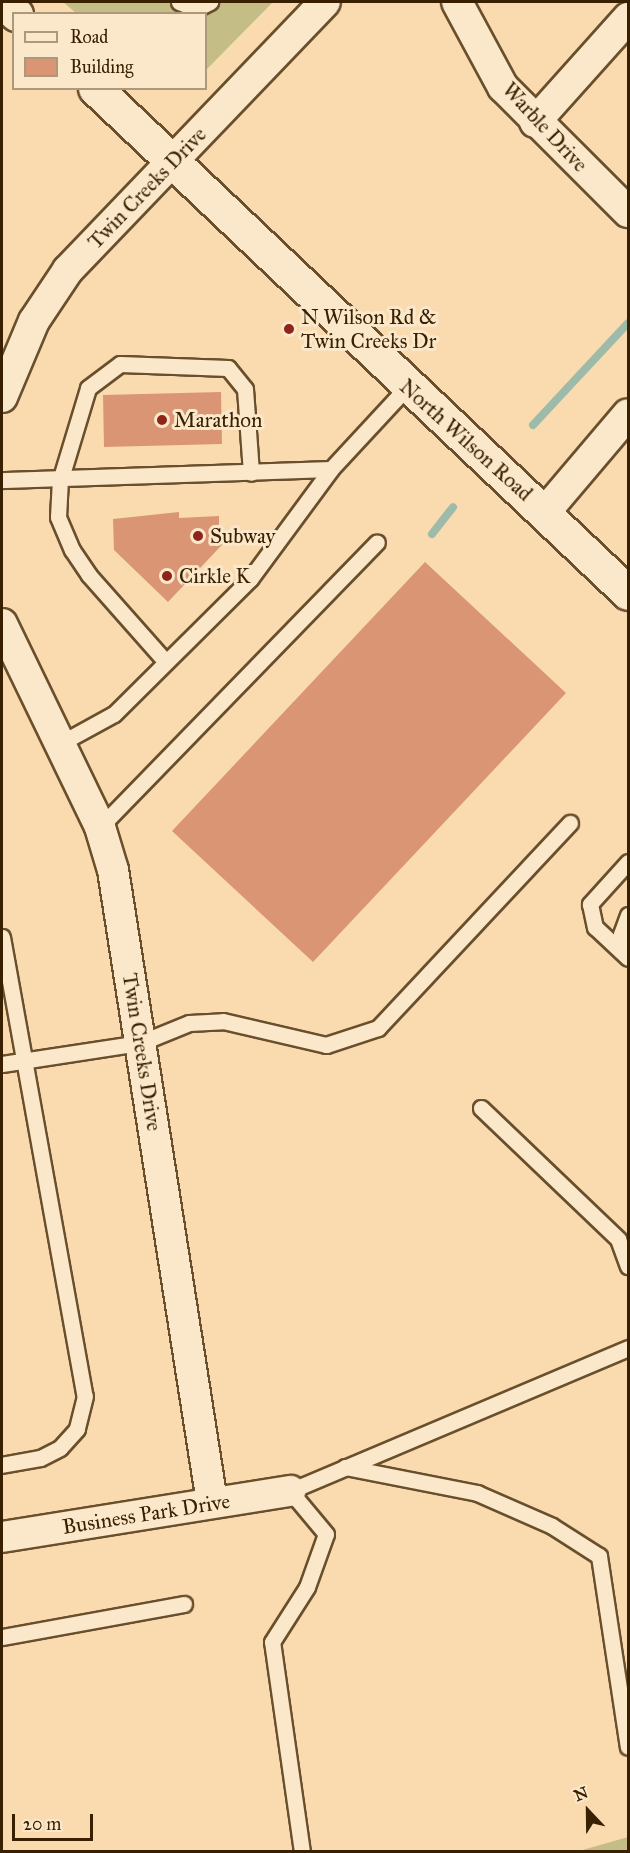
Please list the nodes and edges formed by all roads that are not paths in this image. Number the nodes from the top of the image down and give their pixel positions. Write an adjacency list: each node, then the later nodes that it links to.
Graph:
1 (179, 2): 2 (lane)
2 (210, 2)
3 (326, 2): 8 (street, Twin Creeks Drive)
4 (457, 2): 7 (street, Warble Drive)
5 (628, 18): 7 (street)
6 (97, 90): 8 (main road, North Wilson Road)
7 (535, 122): 9 (street, Warble Drive)
8 (172, 163): 10 (main road, North Wilson Road); 11 (street, Twin Creeks Drive)
9 (628, 212)
10 (407, 387): 13 (lane); 17 (main road, North Wilson Road)
11 (2, 397)
12 (628, 414): 17 (street)
13 (331, 469): 14 (lane); 21 (lane)
14 (251, 473): 16 (lane); 16 (lane)
15 (2, 480): 16 (lane)
16 (60, 481): 21 (lane)
17 (545, 512): 19 (main road, North Wilson Road)
18 (377, 542): 24 (lane)
19 (628, 593)
20 (2, 624): 22 (street, Twin Creeks Drive)
21 (165, 661): 22 (lane)
22 (61, 743): 24 (street, Twin Creeks Drive)
23 (570, 823): 30 (lane)
24 (100, 827): 30 (street, Twin Creeks Drive)
25 (628, 862): 29 (lane)
26 (628, 915): 28 (lane)
27 (2, 937): 31 (lane)
28 (628, 948)
29 (628, 958)
30 (140, 1043): 31 (lane); 39 (street, Twin Creeks Drive)
31 (23, 1061): 32 (lane); 36 (lane)
32 (2, 1064)
33 (481, 1108): 34 (lane)
34 (628, 1266)
35 (628, 1348): 37 (lane)
36 (2, 1465)
37 (345, 1467): 38 (lane); 43 (lane)
38 (290, 1491): 39 (street, Business Park Drive); 44 (lane)
39 (212, 1502): 40 (street, Business Park Drive)
40 (2, 1537)
41 (184, 1604): 42 (lane)
42 (2, 1637)
43 (628, 1747)
44 (303, 1851)

